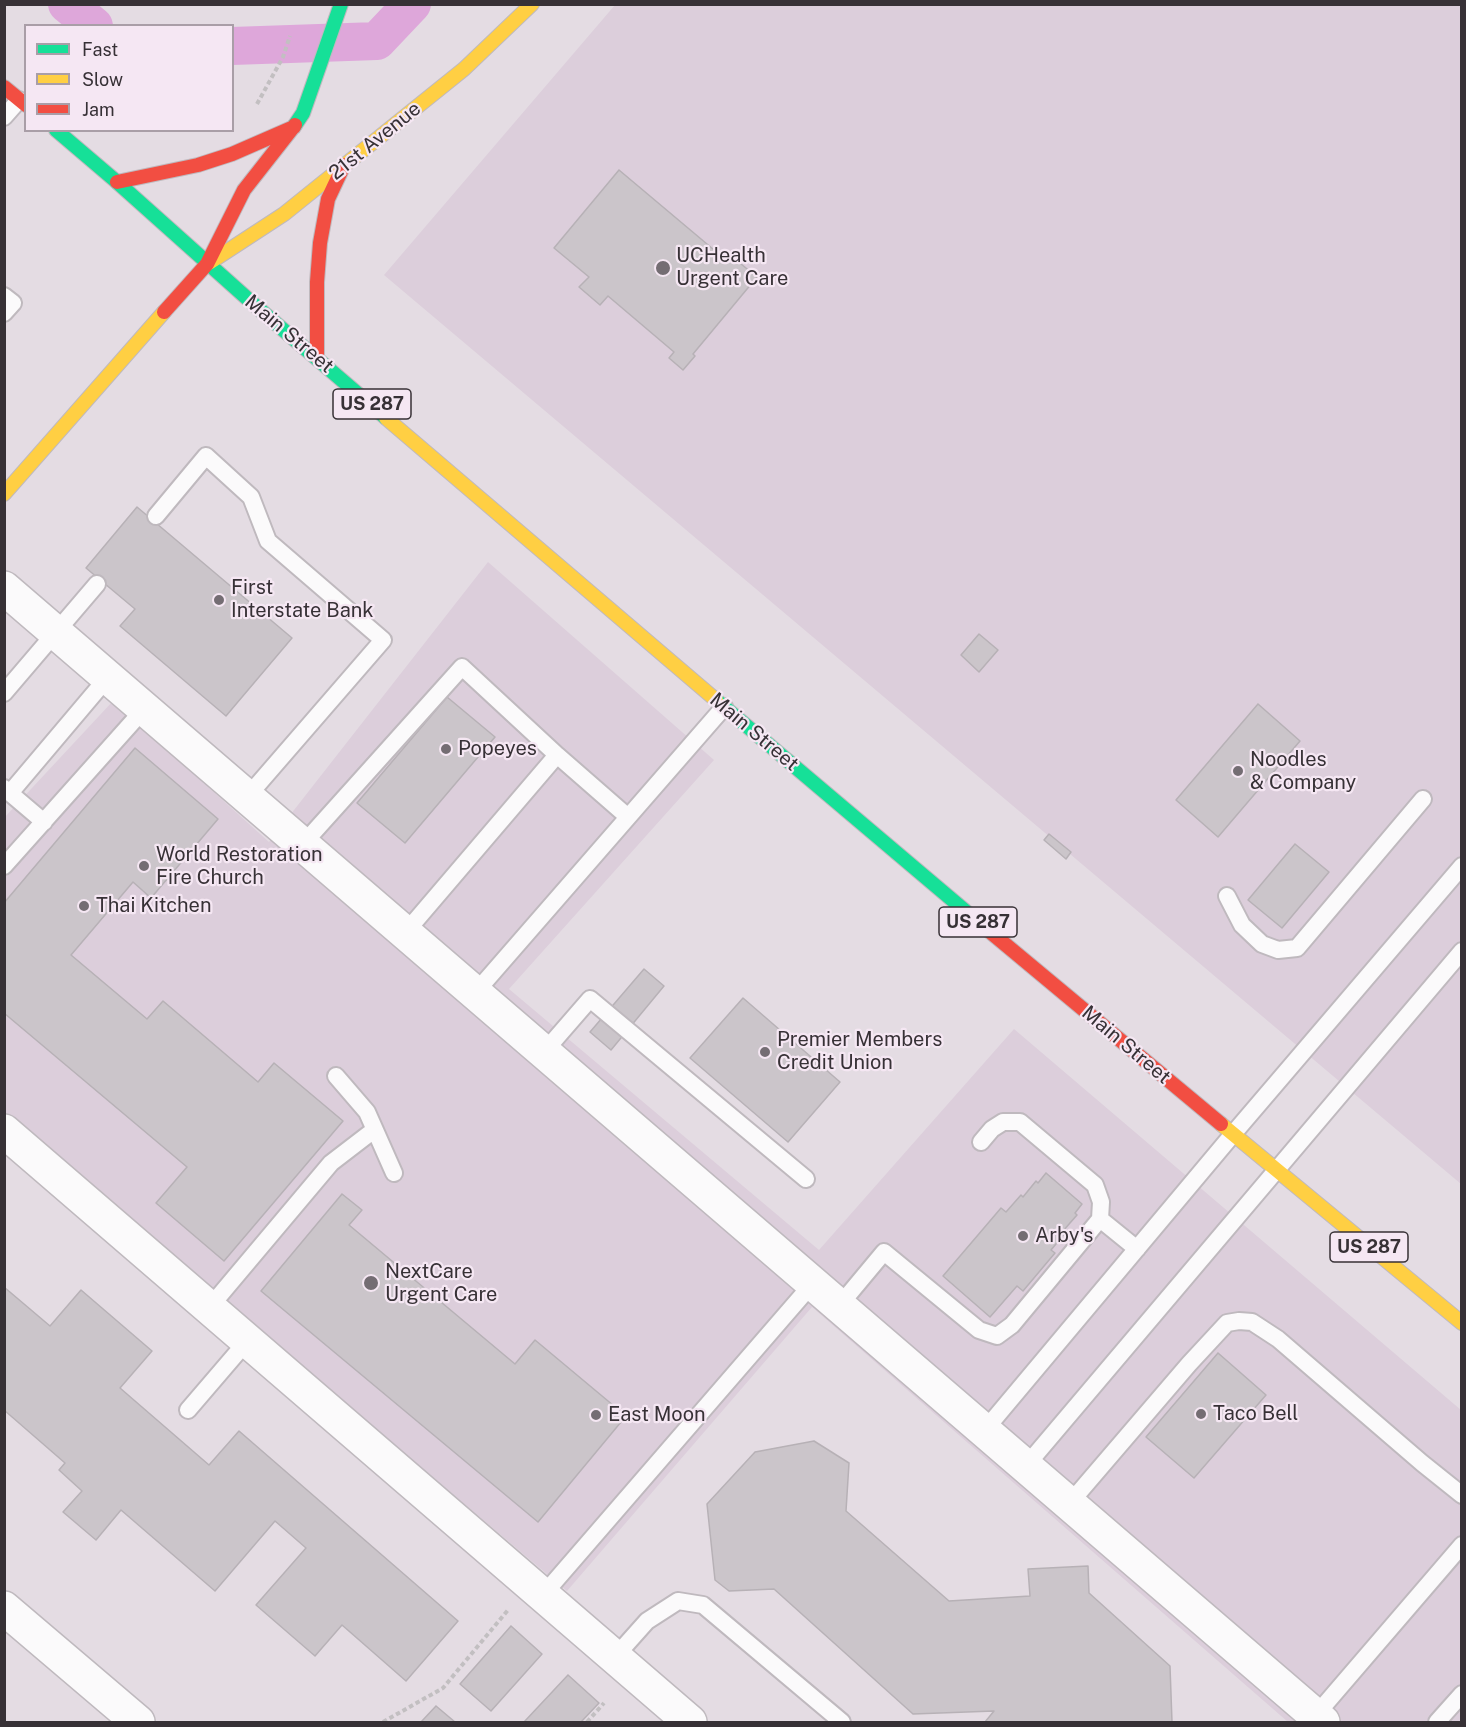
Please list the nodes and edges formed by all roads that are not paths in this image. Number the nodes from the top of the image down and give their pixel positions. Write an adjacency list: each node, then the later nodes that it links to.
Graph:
1 (532, 4): 8 (main road, 21st Avenue)
2 (339, 7): 6 (main road, 21st Avenue)
3 (4, 87): 4 (main road)
4 (22, 103): 5 (lane)
5 (4, 117)
6 (294, 127): 9 (main road); 10 (main road, 21st Avenue)
7 (58, 132): 9 (main road, Main Street / US 287)
8 (344, 165): 10 (main road, 21st Avenue); 13 (main road)
9 (117, 182): 10 (main road, Main Street / US 287)
10 (207, 264): 13 (main road, Main Street / US 287); 14 (main road, 21st Avenue)
11 (4, 296): 12 (lane)
12 (4, 313)
13 (317, 357): 21 (main road, Main Street / US 287)
14 (4, 494)
15 (156, 516): 25 (lane)
16 (97, 584): 18 (lane)
17 (4, 588): 18 (street)
18 (56, 632): 19 (street); 20 (lane)
19 (108, 677): 22 (street); 24 (lane)
20 (4, 693)
21 (724, 707): 27 (lane); 40 (main road, Main Street / US 287)
22 (145, 708): 25 (street); 28 (lane)
23 (557, 755): 27 (lane); 29 (lane); 33 (lane)
24 (7, 791): 28 (lane)
25 (247, 797): 29 (street)
26 (1423, 800): 32 (lane)
27 (628, 817): 35 (lane)
28 (44, 822): 30 (lane)
29 (303, 844): 33 (street)
30 (4, 866)
31 (1461, 867): 40 (lane)
32 (1227, 896)
33 (405, 933): 35 (street)
34 (1461, 951): 42 (lane)
35 (475, 993): 36 (street)
36 (544, 1052): 44 (lane); 47 (street)
37 (336, 1076): 38 (lane)
38 (374, 1130): 43 (lane); 49 (lane)
39 (4, 1131): 49 (street)
40 (1233, 1134): 42 (main road, Main Street / US 287); 46 (lane)
41 (981, 1142): 45 (lane)
42 (1277, 1170): 50 (main road, Main Street / US 287); 54 (lane)
43 (394, 1173)
44 (806, 1179)
45 (1100, 1219): 46 (lane); 48 (lane)
46 (1137, 1249): 53 (lane)
47 (813, 1283): 48 (street); 58 (lane)
48 (839, 1306): 53 (street)
49 (209, 1308): 51 (street)
50 (1461, 1323)
51 (248, 1341): 52 (lane); 58 (street)
52 (188, 1410)
53 (984, 1431): 54 (street)
54 (1025, 1467): 56 (street)
55 (1461, 1495): 56 (lane)
56 (1069, 1504): 62 (street)
57 (1461, 1545): 62 (lane)
58 (536, 1590): 60 (street)
59 (4, 1608): 63 (street)
60 (614, 1658): 64 (street); 65 (lane)
61 (1461, 1694): 66 (lane)
62 (1319, 1719)
63 (138, 1722)
64 (690, 1722)
65 (842, 1722)
66 (1437, 1722)

